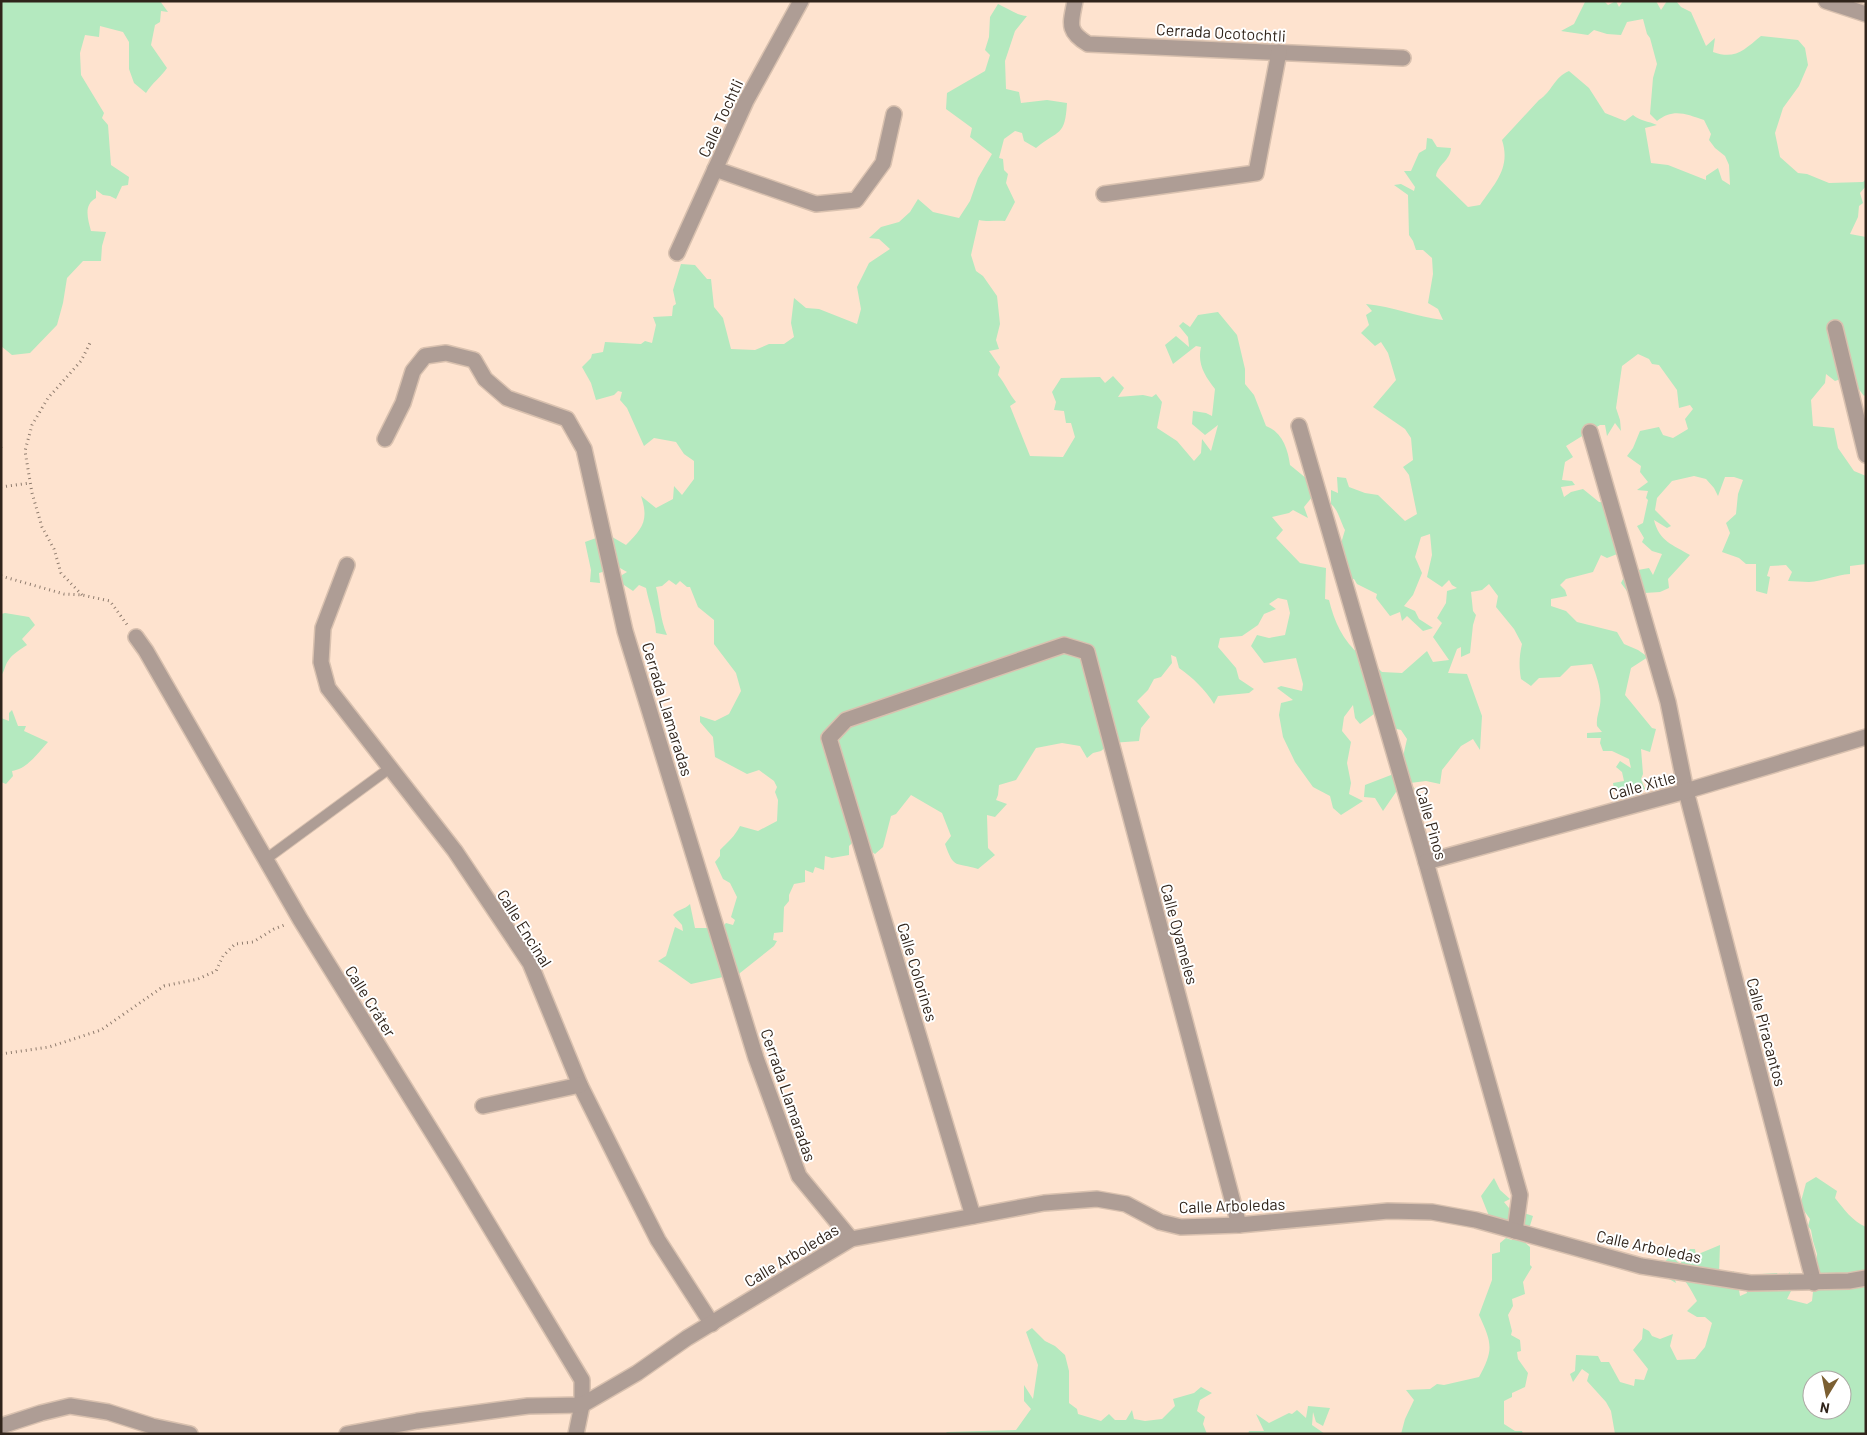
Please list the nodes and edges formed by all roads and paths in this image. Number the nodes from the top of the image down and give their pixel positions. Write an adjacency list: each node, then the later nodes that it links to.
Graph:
1 (800, 1): 8 (street, Calle Tochtli)
2 (1075, 1): 5 (street, Cerrada Ocotochtli)
3 (1826, 1): 4 (street)
4 (1866, 14)
5 (1279, 52): 6 (street, Cerrada Ocotochtli); 9 (street)
6 (1403, 58)
7 (894, 114): 8 (street)
8 (715, 169): 10 (street, Calle Tochtli)
9 (1104, 194)
10 (677, 253)
11 (1835, 328): 16 (street)
12 (91, 341): 17 (path)
13 (1299, 426): 28 (street, Calle Pinos)
14 (1590, 432): 26 (street, Calle Piracantos)
15 (385, 439): 36 (street, Cerrada Llamaradas)
16 (1866, 455)
17 (30, 483): 18 (path); 21 (path)
18 (1, 487)
19 (347, 565): 25 (street, Calle Encinal)
20 (1, 576): 21 (path)
21 (82, 595): 22 (path)
22 (136, 637): 27 (street, Calle Cráter)
23 (1866, 737): 26 (street, Calle Xitle)
24 (829, 738): 33 (street, Calle Colorines); 34 (street, Calle Oyameles)
25 (390, 768): 27 (lane); 31 (street, Calle Encinal)
26 (1686, 791): 28 (street, Calle Xitle); 38 (street, Calle Piracantos)
27 (266, 859): 29 (street, Calle Cráter)
28 (1426, 862): 35 (street, Calle Pinos)
29 (300, 919): 30 (path); 40 (street, Calle Cráter)
30 (1, 1054)
31 (580, 1085): 32 (street); 39 (street, Calle Encinal)
32 (483, 1106)
33 (973, 1216): 34 (street, Calle Arboledas); 36 (street, Calle Arboledas)
34 (1239, 1225): 35 (street, Calle Arboledas)
35 (1516, 1231): 38 (street, Calle Arboledas)
36 (851, 1239): 39 (street, Calle Arboledas)
37 (1866, 1278): 38 (street, Calle Arboledas)
38 (1814, 1282)
39 (712, 1324): 40 (street, Calle Arboledas)
40 (582, 1405): 43 (street); 44 (street)
41 (1, 1426): 42 (street)
42 (190, 1434)
43 (347, 1434)
44 (576, 1434)

